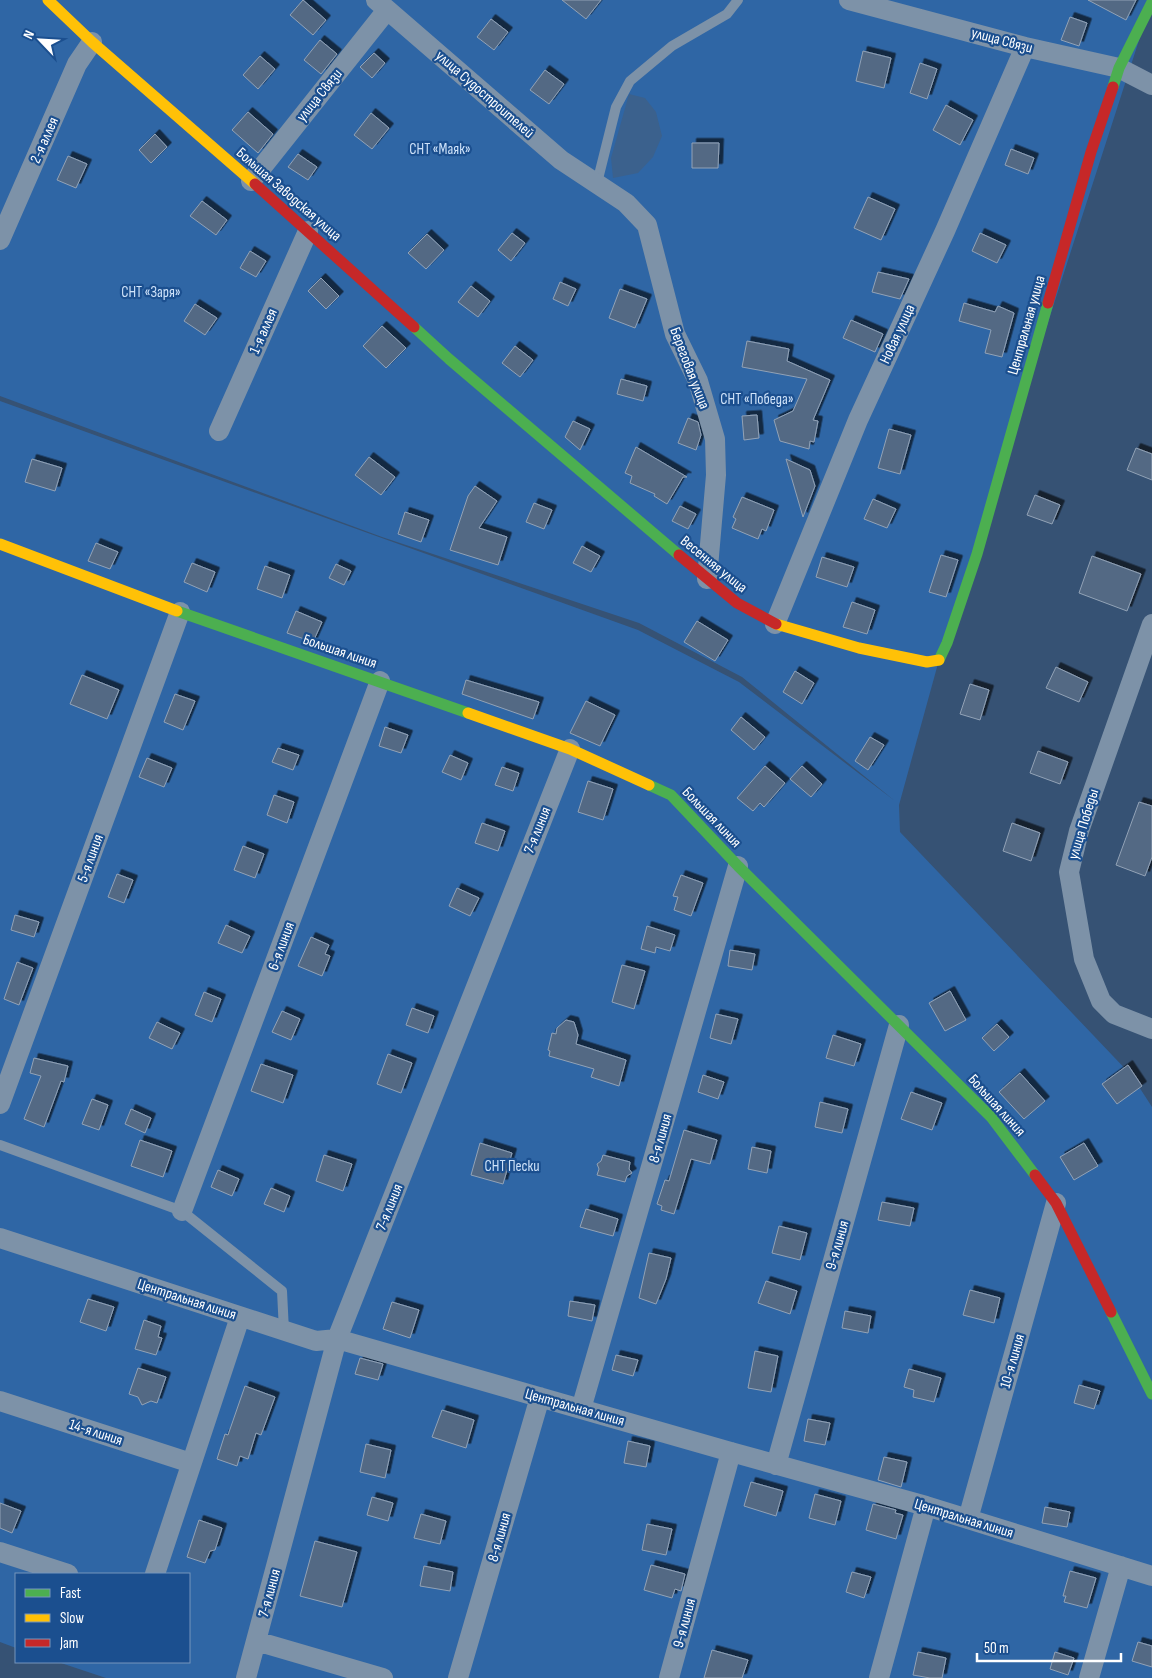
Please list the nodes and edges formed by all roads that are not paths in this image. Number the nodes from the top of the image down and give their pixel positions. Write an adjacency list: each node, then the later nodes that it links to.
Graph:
1 (48, 0): 7 (street, Большая Заводская улица)
2 (738, 0): 12 (lane)
3 (849, 0): 6 (street, улица Связи)
4 (1152, 2): 9 (street, Центральная улица)
5 (382, 5): 11 (street, улица Связи); 12 (street, улица Судостроителей)
6 (892, 5): 8 (street, улица Связи)
7 (92, 42): 11 (street, Большая Заводская улица); 14 (street, 2-я аллея)
8 (1025, 47): 9 (street, улица Связи); 20 (street, Новая улица)
9 (1119, 68): 10 (street, улица Связи); 22 (street, Центральная улица)
10 (1152, 85)
11 (251, 181): 13 (street, Большая Заводская улица)
12 (597, 184): 18 (street, Береговая улица)
13 (308, 231): 15 (street, Большая Заводская улица); 16 (street, 1-я аллея)
14 (0, 240)
15 (510, 411): 18 (street, Весенняя улица)
16 (218, 431)
17 (0, 544): 19 (street, Большая линия)
18 (707, 579): 20 (street, Весенняя улица)
19 (180, 612): 23 (street, Большая линия); 28 (street, 5-я линия)
20 (775, 624): 22 (street, Весенняя улица)
21 (1152, 624): 27 (street, улица Победы)
22 (939, 660)
23 (380, 681): 24 (street, Большая линия); 31 (street, 6-я линия)
24 (570, 749): 25 (street, Большая линия); 35 (street, 7-я линия)
25 (738, 866): 26 (street, Большая линия); 39 (street, 8-я линия)
26 (899, 1025): 30 (street, Большая линия); 42 (street, 9-я линия)
27 (1152, 1028)
28 (0, 1104)
29 (0, 1145): 31 (lane)
30 (1056, 1203): 36 (street, Большая линия); 44 (street, 10-я линия)
31 (182, 1211): 34 (lane)
32 (0, 1238): 33 (street, Центральная линия)
33 (240, 1317): 34 (street, Центральная линия); 41 (street)
34 (284, 1331): 35 (street, Центральная линия)
35 (337, 1339): 37 (street, Центральная линия); 50 (street, 7-я линия)
36 (1152, 1394)
37 (540, 1397): 39 (street, Центральная линия); 53 (street, 8-я линия)
38 (0, 1401): 41 (street, 14-я линия)
39 (581, 1409): 40 (street, Центральная линия)
40 (731, 1452): 42 (street, Центральная линия); 54 (street, 9-я линия)
41 (191, 1463): 48 (street)
42 (776, 1465): 43 (street, Центральная линия)
43 (926, 1506): 44 (street, Центральная линия); 55 (street)
44 (968, 1519): 46 (street, Центральная линия)
45 (0, 1552): 47 (street)
46 (1121, 1566): 49 (street, Центральная линия); 56 (street)
47 (65, 1573)
48 (155, 1573)
49 (1152, 1576)
50 (256, 1641): 51 (street, 7-я линия); 52 (street)
51 (246, 1678)
52 (383, 1678)
53 (458, 1678)
54 (669, 1678)
55 (879, 1678)
56 (1089, 1678)

